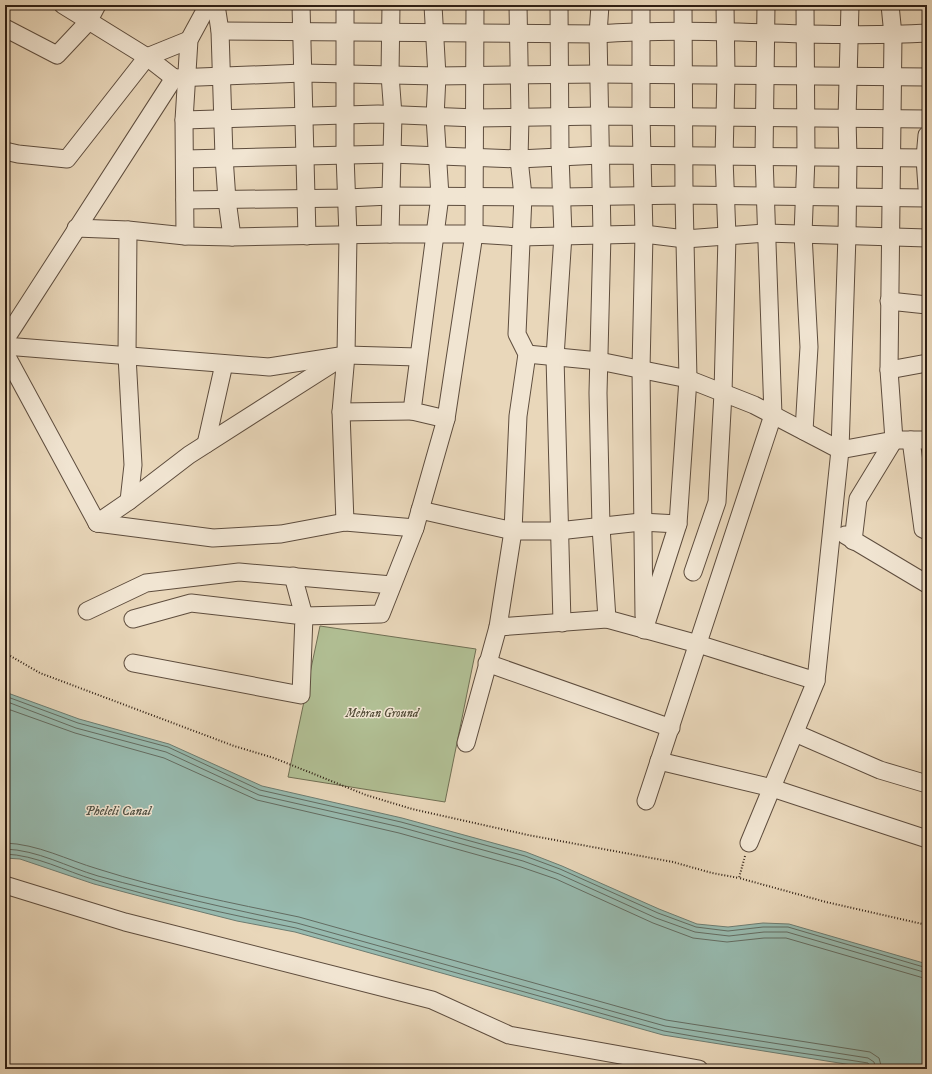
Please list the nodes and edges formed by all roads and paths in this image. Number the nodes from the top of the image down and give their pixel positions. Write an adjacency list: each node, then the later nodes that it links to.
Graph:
1 (63, 5): 20 (street)
2 (97, 5): 20 (street)
3 (208, 5): 39 (street)
4 (216, 5): 22 (street)
5 (301, 5): 26 (street)
6 (345, 5): 23 (street)
7 (391, 5): 27 (street)
8 (433, 5): 28 (street)
9 (475, 5): 29 (street)
10 (518, 5): 32 (street)
11 (559, 5): 33 (street)
12 (600, 5): 35 (street)
13 (641, 5): 24 (street)
14 (684, 5): 30 (street)
15 (725, 5): 25 (street)
16 (766, 5): 31 (street)
17 (805, 5): 36 (street)
18 (850, 5): 37 (street)
19 (890, 5): 38 (street)
20 (88, 22): 21 (street); 40 (street)
21 (5, 28)
22 (220, 31): 26 (street); 50 (street)
23 (344, 31): 26 (street); 27 (street); 42 (street)
24 (640, 31): 30 (street); 35 (street); 47 (street)
25 (726, 31): 30 (street); 31 (street); 48 (street)
26 (301, 32): 41 (street)
27 (392, 32): 28 (street); 44 (street)
28 (433, 32): 29 (street); 51 (street)
29 (475, 32): 32 (street); 45 (street)
30 (683, 32): 53 (street)
31 (766, 32): 36 (street); 49 (street)
32 (518, 33): 33 (street); 52 (street)
33 (560, 33): 35 (street); 46 (street)
34 (927, 33): 38 (street)
35 (598, 34): 43 (street)
36 (804, 34): 37 (street); 54 (street)
37 (850, 35): 38 (street); 55 (street)
38 (893, 35): 57 (street)
39 (189, 40): 40 (street); 58 (street)
40 (147, 57): 58 (street); 78 (street)
41 (303, 73): 42 (street); 50 (street); 62 (street)
42 (345, 74): 44 (street); 63 (street)
43 (598, 74): 46 (street); 47 (street); 61 (street)
44 (390, 75): 51 (street); 59 (street)
45 (474, 75): 51 (street); 52 (street); 69 (street)
46 (559, 75): 52 (street); 60 (street)
47 (642, 75): 53 (street); 66 (street)
48 (726, 75): 49 (street); 53 (street); 70 (street)
49 (766, 75): 54 (street); 71 (street)
50 (222, 76): 58 (street); 68 (street)
51 (437, 76): 64 (street)
52 (519, 76): 65 (street)
53 (684, 76): 67 (street)
54 (806, 76): 55 (street); 72 (street)
55 (848, 76): 57 (street); 73 (street)
56 (927, 76): 57 (street)
57 (893, 77): 74 (street)
58 (180, 78): 76 (street); 116 (street)
59 (393, 115): 63 (street); 64 (street); 79 (street)
60 (561, 116): 61 (street); 65 (street); 84 (street)
61 (599, 116): 66 (street); 81 (street)
62 (305, 117): 63 (street); 68 (street); 83 (street)
63 (346, 117): 80 (street)
64 (435, 117): 69 (street); 87 (street)
65 (520, 117): 69 (street); 95 (street)
66 (641, 117): 67 (street); 85 (street)
67 (685, 117): 70 (street); 82 (street)
68 (224, 118): 76 (street); 86 (street)
69 (476, 118): 90 (street)
70 (725, 118): 71 (street); 91 (street)
71 (764, 118): 72 (street); 88 (street)
72 (804, 118): 73 (street); 89 (street)
73 (847, 118): 74 (street); 92 (street)
74 (891, 119): 75 (street); 96 (street)
75 (927, 119)
76 (184, 120): 94 (street)
77 (927, 135): 93 (street)
78 (5, 151)
79 (391, 154): 80 (street); 87 (street); 99 (street)
80 (345, 155): 83 (street); 111 (street)
81 (600, 155): 84 (street); 85 (street); 103 (street)
82 (684, 155): 85 (street); 91 (street); 98 (street)
83 (305, 156): 86 (street); 110 (street)
84 (560, 156): 95 (street); 106 (street)
85 (641, 156): 104 (street)
86 (224, 157): 94 (street); 115 (street)
87 (438, 157): 90 (street); 100 (street)
88 (764, 157): 89 (street); 91 (street); 108 (street)
89 (806, 157): 92 (street); 109 (street)
90 (475, 158): 95 (street); 101 (street)
91 (724, 158): 107 (street)
92 (848, 158): 96 (street); 105 (street)
93 (926, 158): 96 (street); 97 (street)
94 (185, 159): 114 (street)
95 (519, 159): 102 (street)
96 (891, 159): 112 (street)
97 (927, 188)
98 (684, 195): 104 (street); 107 (street); 135 (street)
99 (390, 196): 100 (street); 111 (street); 119 (street)
100 (440, 196): 101 (street); 125 (street)
101 (475, 196): 102 (street); 120 (street)
102 (523, 196): 106 (street); 132 (street)
103 (602, 196): 104 (street); 106 (street); 121 (street)
104 (642, 196): 122 (street)
105 (846, 196): 109 (street); 112 (street); 124 (street)
106 (562, 197): 126 (street)
107 (725, 197): 108 (street); 130 (street)
108 (766, 197): 109 (street); 118 (street)
109 (804, 197): 123 (street)
110 (306, 198): 111 (street); 115 (street); 128 (street)
111 (347, 198): 129 (street)
112 (890, 198): 113 (street); 133 (street)
113 (927, 198)
114 (185, 200): 115 (street); 127 (street)
115 (227, 200): 131 (street)
116 (76, 228): 117 (street); 138 (street)
117 (128, 230): 127 (street); 143 (street)
118 (766, 233): 123 (street); 130 (street); 155 (street)
119 (390, 234): 125 (street); 129 (street)
120 (474, 234): 125 (street); 132 (street); 156 (street)
121 (602, 234): 122 (street); 126 (street); 146 (street)
122 (644, 234): 135 (street); 149 (street)
123 (803, 234): 124 (street); 157 (street)
124 (847, 234): 133 (street); 160 (street)
125 (435, 235): 144 (street)
126 (563, 235): 132 (street); 145 (street)
127 (185, 236): 131 (street)
128 (307, 236): 129 (street); 131 (street)
129 (348, 236): 142 (street)
130 (727, 236): 135 (street); 152 (street)
131 (232, 237)
132 (520, 237): 141 (street)
133 (889, 237): 134 (street); 136 (street)
134 (927, 238)
135 (685, 239): 151 (street)
136 (889, 301): 137 (street); 150 (street)
137 (927, 305)
138 (5, 340)
139 (5, 346): 143 (street)
140 (5, 353): 165 (street)
141 (527, 354): 145 (street); 170 (street)
142 (346, 355): 144 (street); 148 (street); 154 (street); 159 (street)
143 (127, 356): 148 (street); 161 (street)
144 (418, 357): 153 (street)
145 (555, 357): 146 (street); 171 (street)
146 (599, 361): 149 (street); 167 (street)
147 (927, 363): 150 (street)
148 (224, 364): 159 (street)
149 (641, 369): 151 (street); 164 (street)
150 (888, 370): 158 (street)
151 (688, 379): 152 (street); 166 (street)
152 (723, 393): 155 (street); 174 (street)
153 (412, 411): 154 (street); 156 (street)
154 (341, 412): 163 (street)
155 (773, 415): 157 (street); 185 (street)
156 (446, 419): 162 (street)
157 (804, 431): 160 (street)
158 (911, 440): 160 (street); 172 (street); 173 (street)
159 (206, 444): 161 (street)
160 (840, 450): 169 (street)
161 (129, 501): 165 (street)
162 (420, 510): 168 (street); 170 (street)
163 (345, 522): 165 (street); 168 (street)
164 (641, 522): 166 (street); 167 (street); 184 (street)
165 (97, 523)
166 (678, 524): 184 (street)
167 (602, 527): 171 (street); 181 (street)
168 (415, 528): 177 (street)
169 (832, 528): 173 (street); 189 (street)
170 (514, 531): 171 (street); 183 (street)
171 (558, 531): 182 (street)
172 (927, 531)
173 (853, 541): 176 (street)
174 (693, 572)
175 (293, 576): 177 (street); 178 (street); 179 (street)
176 (927, 584)
177 (392, 585): 179 (street)
178 (87, 612)
179 (304, 616): 180 (street); 187 (street)
180 (133, 619)
181 (607, 619): 182 (street); 184 (street)
182 (562, 623): 183 (street)
183 (498, 627): 188 (street)
184 (644, 630): 185 (street)
185 (698, 644): 189 (street); 190 (street)
186 (5, 653): 199 (path)
187 (133, 663)
188 (487, 663): 190 (street); 192 (street)
189 (816, 681): 191 (street)
190 (671, 728): 193 (street)
191 (795, 733): 194 (street); 195 (street)
192 (466, 743)
193 (660, 761): 195 (street); 196 (street)
194 (927, 784)
195 (772, 788): 197 (street); 198 (street)
196 (646, 801)
197 (927, 839)
198 (749, 843): 199 (path)
199 (739, 878): 201 (path)
200 (5, 885): 202 (street)
201 (927, 925)
202 (699, 1069)

